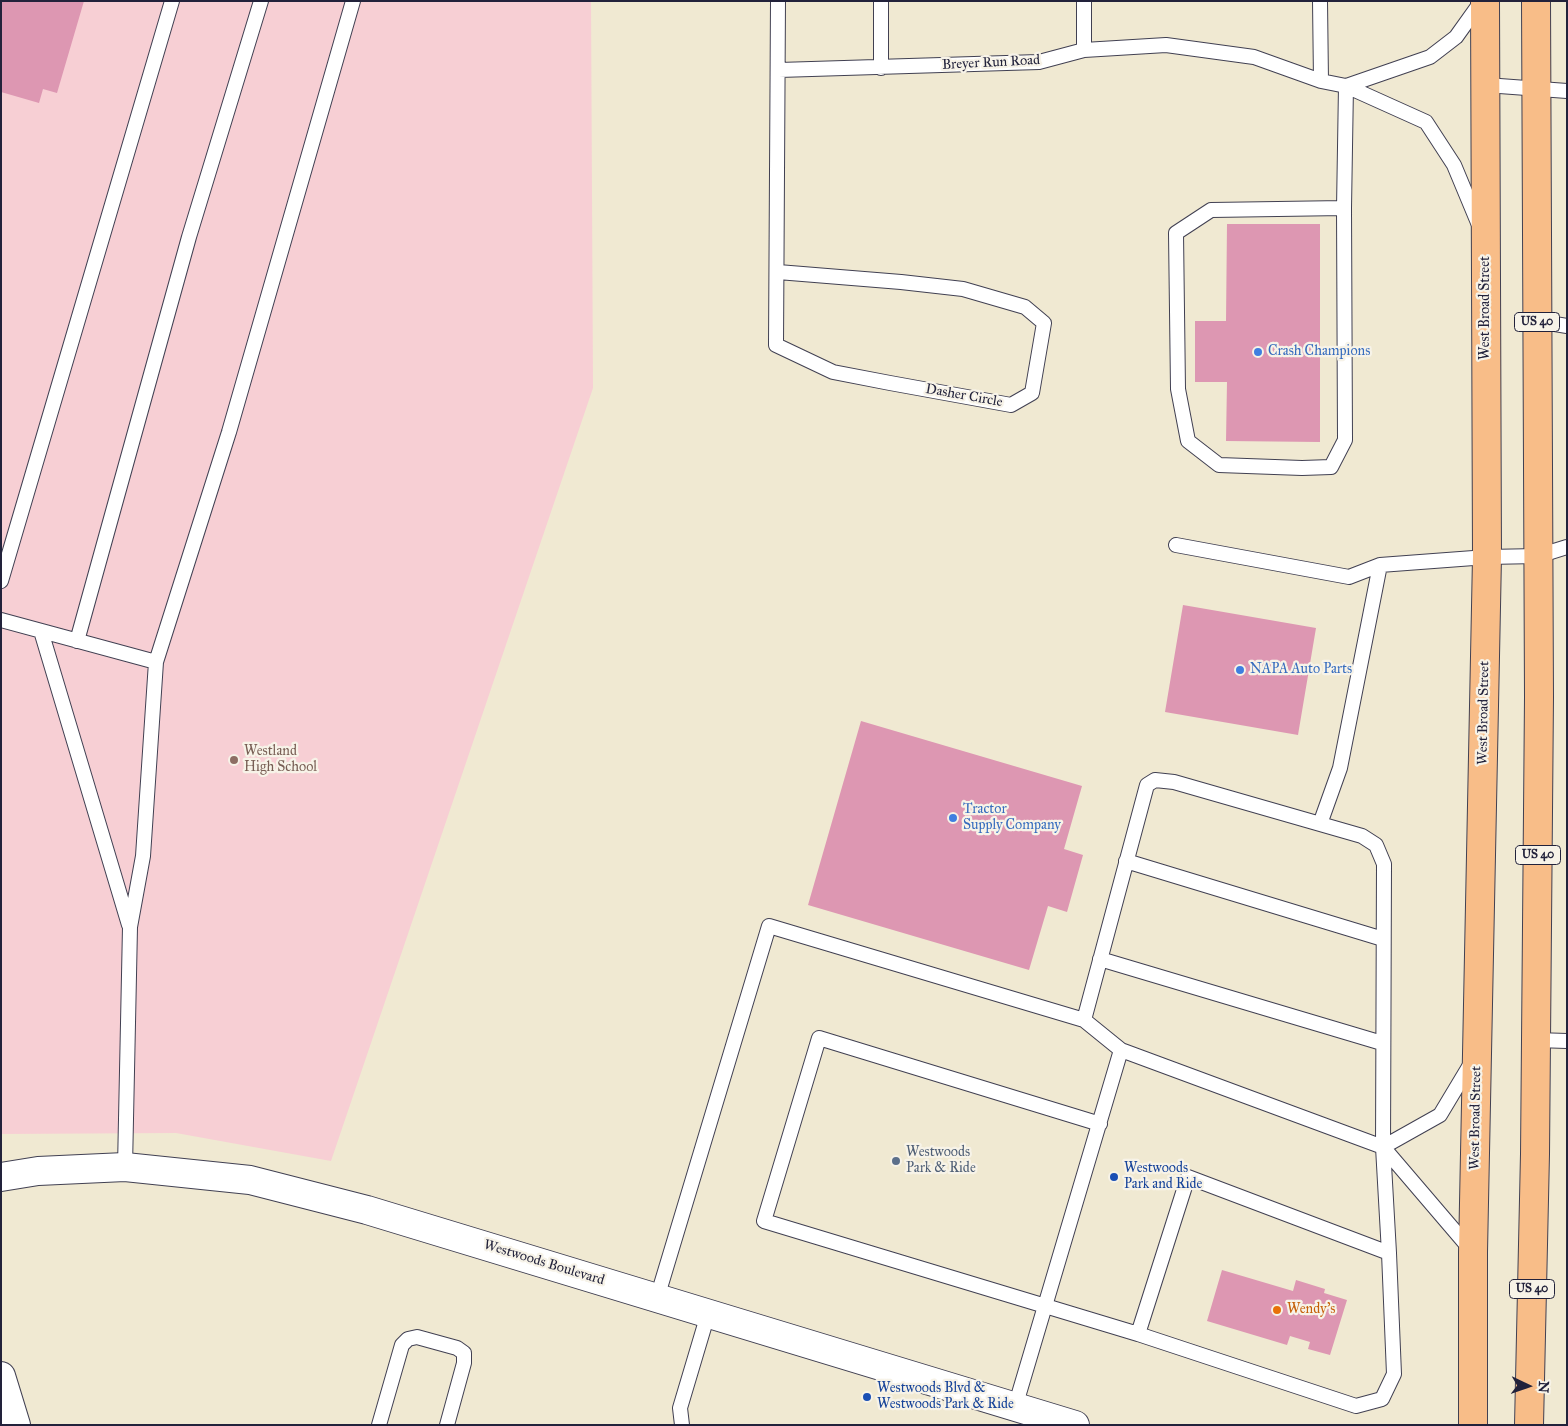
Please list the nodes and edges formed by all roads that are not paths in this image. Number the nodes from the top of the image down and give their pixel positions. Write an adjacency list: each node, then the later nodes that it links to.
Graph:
1 (172, 1): 28 (lane)
2 (261, 1): 31 (lane)
3 (353, 1): 32 (lane)
4 (778, 1): 12 (lane, Dasher Circle)
5 (881, 1): 11 (lane)
6 (1084, 1): 10 (lane)
7 (1320, 1): 13 (lane)
8 (1483, 1): 14 (main road, West Broad Street); 15 (lane)
9 (1536, 1): 16 (main road, US 40)
10 (1084, 50): 11 (lane, Breyer Run Road); 13 (lane, Breyer Run Road)
11 (881, 68): 12 (lane, Breyer Run Road)
12 (779, 70): 20 (lane, Dasher Circle)
13 (1321, 81): 15 (lane, Breyer Run Road)
14 (1486, 85): 16 (lane); 19 (main road, West Broad Street)
15 (1346, 86): 18 (lane); 19 (lane, Breyer Run Road)
16 (1536, 88): 17 (lane); 21 (main road, US 40)
17 (1567, 90)
18 (1344, 208): 18 (lane)
19 (1486, 242): 26 (main road, West Broad Street)
20 (778, 272): 20 (lane, Dasher Circle)
21 (1537, 321): 22 (lane); 25 (main road, US 40)
22 (1567, 326)
23 (1176, 545): 27 (lane)
24 (1567, 547): 25 (lane)
25 (1538, 556): 26 (lane); 39 (main road, US 40)
26 (1487, 557): 27 (lane); 43 (main road, West Broad Street)
27 (1380, 565): 33 (lane)
28 (1, 581)
29 (1, 620): 30 (lane)
30 (41, 631): 31 (lane); 35 (lane)
31 (77, 641): 32 (lane)
32 (156, 662): 35 (lane)
33 (1320, 824): 34 (lane); 36 (lane)
34 (1126, 861): 36 (lane); 37 (lane)
35 (130, 927): 46 (lane)
36 (1383, 939): 41 (lane)
37 (1100, 959): 38 (lane); 41 (lane)
38 (1084, 1020): 42 (lane); 50 (lane)
39 (1536, 1040): 40 (lane); 62 (main road, US 40)
40 (1567, 1041)
41 (1382, 1043): 45 (lane)
42 (1122, 1050): 44 (lane); 45 (lane)
43 (1478, 1052): 45 (lane); 48 (main road, West Broad Street)
44 (1100, 1124): 51 (lane); 51 (lane)
45 (1382, 1147): 48 (lane); 49 (lane)
46 (125, 1167): 47 (street, Westwoods Boulevard); 50 (street, Westwoods Boulevard)
47 (1, 1177)
48 (1473, 1252): 61 (main road, West Broad Street)
49 (1389, 1253): 53 (lane); 53 (lane)
50 (657, 1298): 52 (street, Westwoods Boulevard)
51 (1045, 1306): 53 (lane); 55 (lane)
52 (708, 1314): 55 (street, Westwoods Boulevard); 59 (lane)
53 (1138, 1334)
54 (1, 1376): 56 (street)
55 (1015, 1407): 60 (street, Westwoods Boulevard)
56 (16, 1425)
57 (379, 1425): 58 (lane)
58 (447, 1425)
59 (682, 1425)
60 (1075, 1425)
61 (1473, 1425)
62 (1529, 1425)

